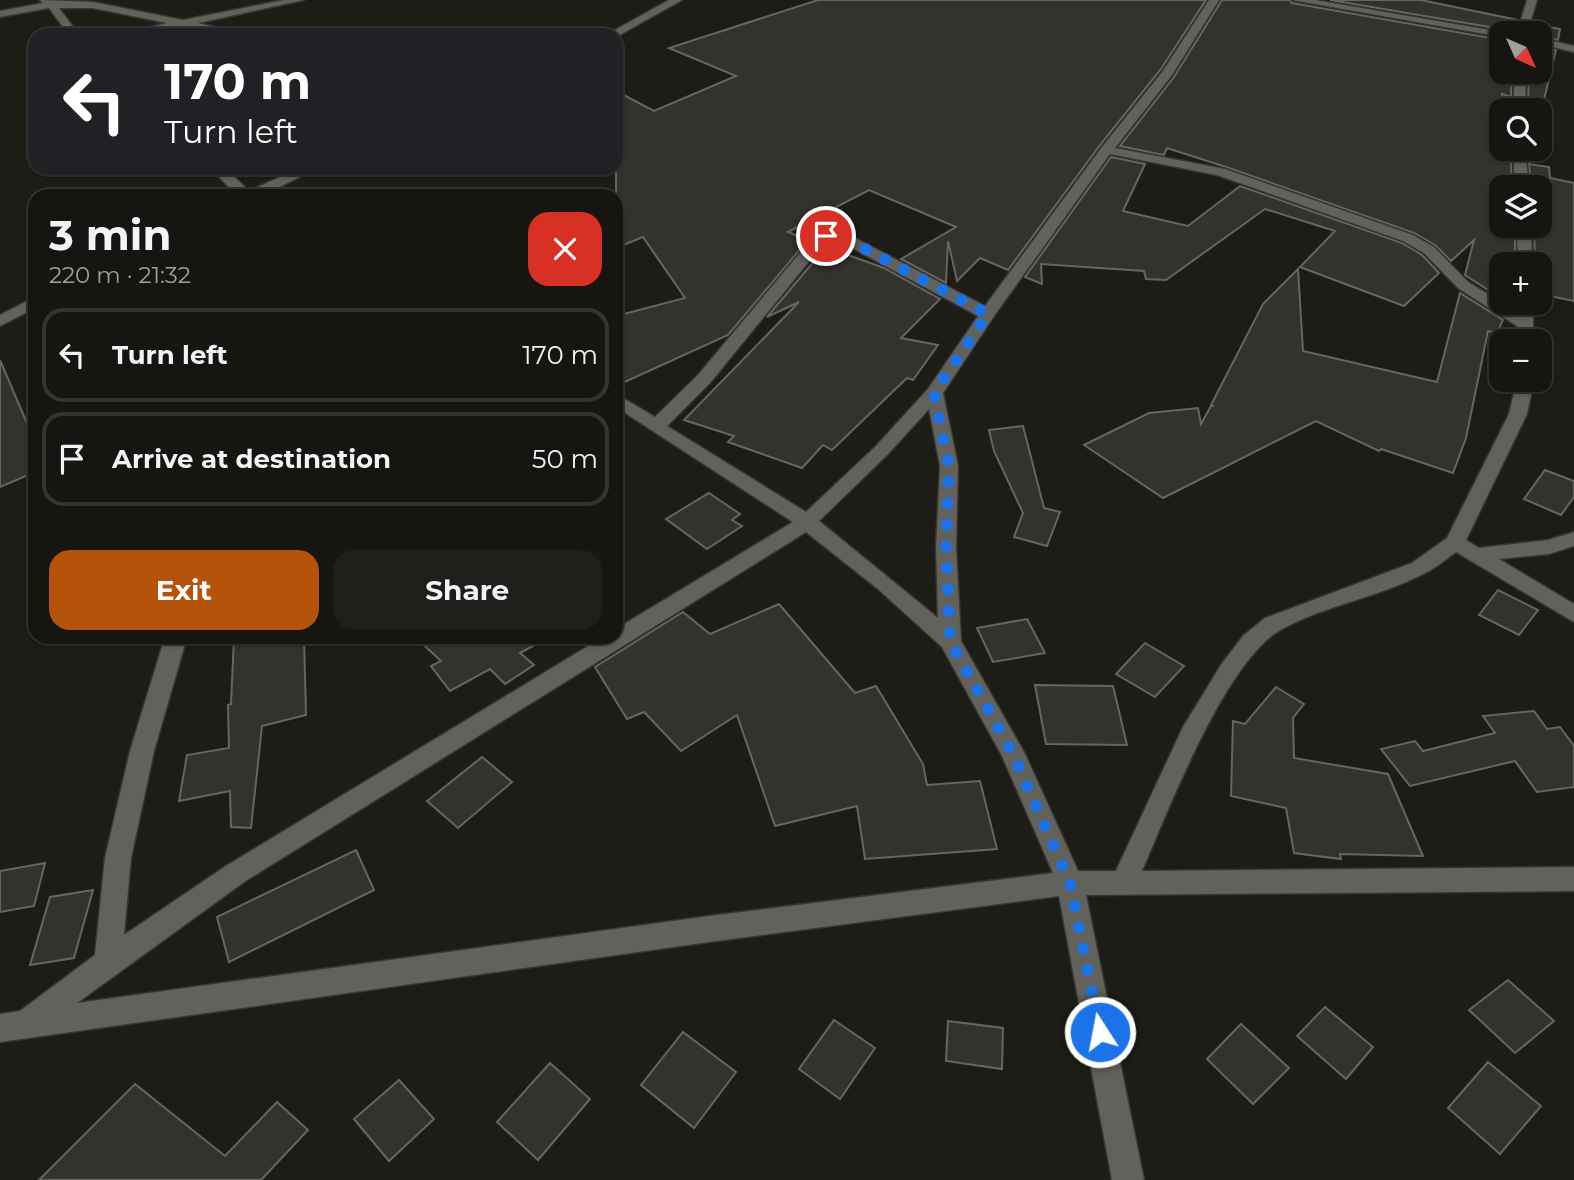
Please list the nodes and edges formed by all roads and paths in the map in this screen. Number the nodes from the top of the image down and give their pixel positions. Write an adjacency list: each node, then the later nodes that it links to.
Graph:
1 (299, 0): 9 (street)
2 (677, 0): 13 (street)
3 (1214, 0): 17 (street)
4 (1297, 0): 14 (street)
5 (1532, 0): 8 (street)
6 (48, 2): 7 (street); 9 (street); 10 (street)
7 (0, 14)
8 (1526, 21)
9 (180, 23): 11 (street); 12 (street)
10 (68, 28)
11 (156, 28)
12 (206, 28)
13 (623, 29)
14 (1489, 32)
15 (1552, 44): 16 (street)
16 (1574, 49)
17 (1107, 150): 23 (street); 26 (street)
18 (225, 175): 20 (street)
19 (295, 175): 21 (street)
20 (240, 189)
21 (264, 189)
22 (28, 306): 25 (street)
23 (988, 314): 29 (street); 31 (street)
24 (1525, 315): 26 (street)
25 (0, 321)
26 (1525, 324): 27 (street)
27 (1525, 329)
28 (1523, 392): 34 (street)
29 (934, 393): 32 (street); 38 (street)
30 (623, 404): 31 (street)
31 (656, 426): 32 (street)
32 (807, 522): 37 (street); 38 (street)
33 (1574, 539): 35 (street)
34 (1455, 542): 35 (street); 42 (street)
35 (1475, 555): 36 (street)
36 (1574, 614)
37 (623, 635)
38 (950, 641): 43 (street)
39 (174, 644): 44 (street)
40 (609, 644): 44 (street)
41 (1574, 879): 42 (street)
42 (1124, 881): 43 (street)
43 (1070, 883): 45 (street); 47 (street)
44 (107, 962): 45 (street)
45 (30, 1022): 46 (street)
46 (0, 1028)
47 (1128, 1180)

